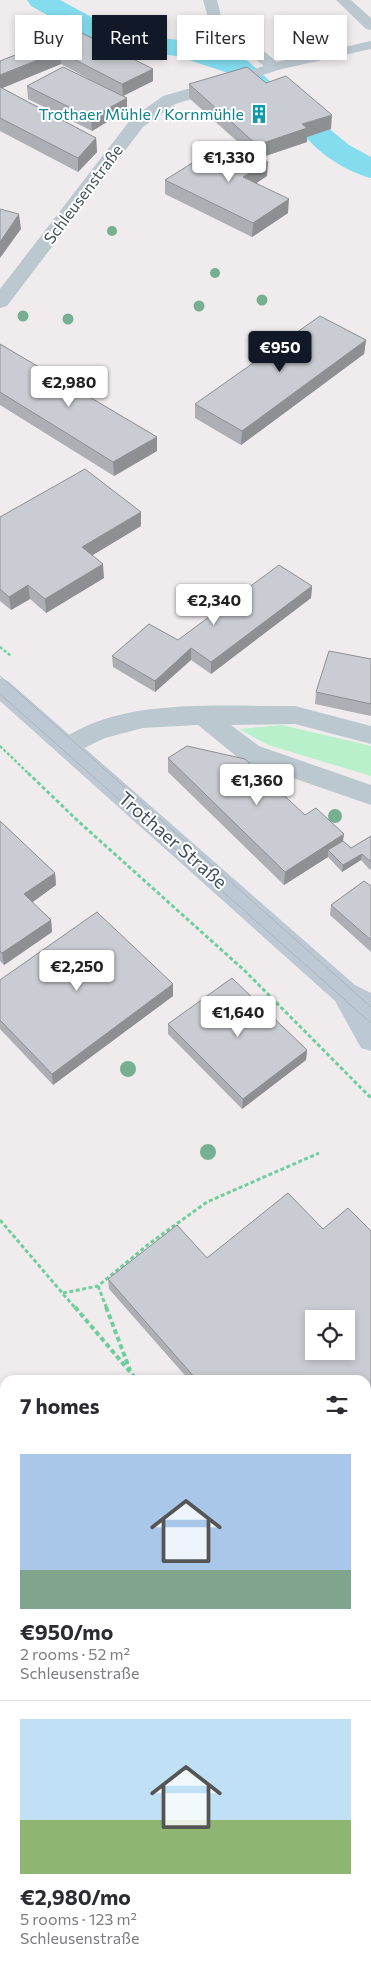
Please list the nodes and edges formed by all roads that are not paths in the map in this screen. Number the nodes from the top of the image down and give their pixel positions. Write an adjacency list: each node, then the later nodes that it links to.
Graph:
1 (210, 0): 5 (lane)
2 (343, 0): 3 (lane)
3 (371, 26)
4 (371, 45): 5 (lane)
5 (274, 67): 6 (lane)
6 (233, 80): 7 (street, Schleusenstraße)
7 (0, 302)
8 (0, 687): 11 (main road, Trothaer Straße)
9 (203, 716): 10 (street); 11 (street); 12 (street)
10 (371, 735)
11 (68, 747): 13 (main road, Trothaer Straße)
12 (371, 795)
13 (346, 993): 14 (main road, Trothaer Straße); 15 (main road, Trothaer Straße)
14 (371, 1006)
15 (371, 1039)

